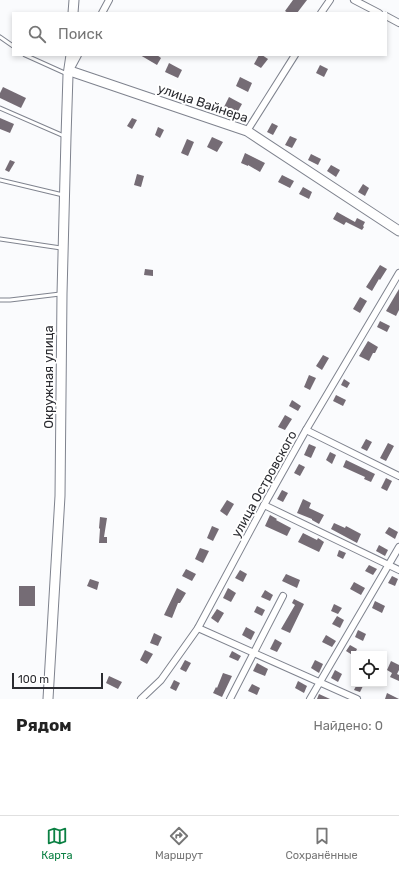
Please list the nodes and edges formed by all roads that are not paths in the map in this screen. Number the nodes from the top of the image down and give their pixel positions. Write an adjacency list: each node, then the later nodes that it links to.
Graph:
1 (74, 0): 5 (street)
2 (109, 0): 6 (street)
3 (330, 0): 7 (street)
4 (354, 0): 8 (street)
5 (73, 12)
6 (103, 12)
7 (322, 12)
8 (377, 12)
9 (387, 17): 10 (street)
10 (399, 23)
11 (0, 37): 12 (lane)
12 (12, 45)
13 (27, 56): 17 (lane)
14 (70, 56): 17 (street, Окружная улица)
15 (78, 56): 17 (street)
16 (294, 56): 19 (street)
17 (69, 73): 19 (street, улица Вайнера); 20 (street, Окружная улица)
18 (0, 108): 20 (lane)
19 (247, 131): 23 (street, улица Вайнера)
20 (66, 137): 22 (street, Окружная улица)
21 (0, 180): 22 (lane)
22 (64, 195): 25 (street, Окружная улица)
23 (399, 231)
24 (0, 239): 25 (lane)
25 (63, 248): 27 (street, Окружная улица)
26 (399, 273): 29 (street, улица Островского)
27 (62, 294): 28 (lane); 39 (street, Окружная улица)
28 (0, 300)
29 (306, 430): 30 (street); 31 (street, улица Островского)
30 (399, 476)
31 (264, 505): 33 (street); 36 (street, улица Островского)
32 (399, 547): 33 (street)
33 (389, 564): 34 (street); 38 (street)
34 (399, 570)
35 (283, 596): 37 (street)
36 (198, 628): 37 (street); 40 (street, улица Островского)
37 (254, 653): 38 (street); 41 (street)
38 (319, 682): 42 (street); 43 (street)
39 (48, 699)
40 (141, 699)
41 (230, 699)
42 (310, 699)
43 (357, 699)

